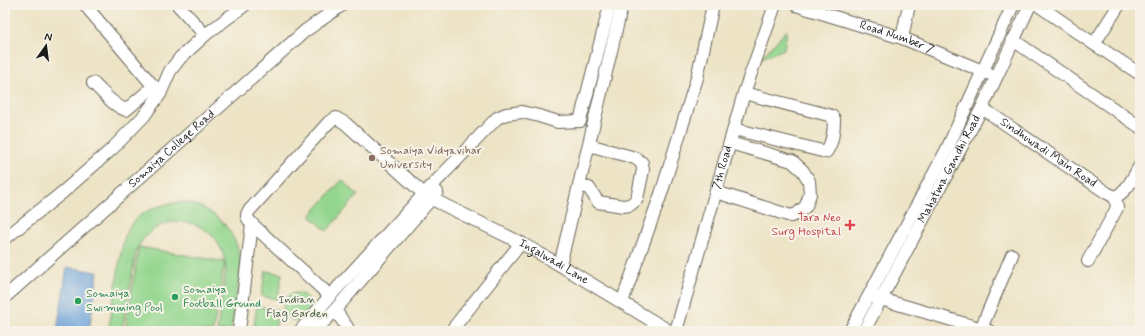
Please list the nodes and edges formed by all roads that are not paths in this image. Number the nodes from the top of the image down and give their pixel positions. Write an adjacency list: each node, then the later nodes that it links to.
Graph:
1 (85, 5): 23 (street)
2 (178, 5): 15 (street)
3 (245, 5): 15 (street)
4 (342, 5): 42 (street, Somaiya College Road)
5 (610, 5): 34 (street)
6 (622, 5): 29 (street)
7 (713, 5): 44 (street)
8 (775, 5): 24 (street, 7th Road)
9 (796, 5): 16 (street, Road Number 7)
10 (909, 5): 16 (street)
11 (1013, 5): 19 (street, Mahatma Gandhi Road)
12 (1030, 5): 17 (street, Mahatma Gandhi Road)
13 (1038, 5): 18 (street)
14 (1119, 5): 18 (street)
15 (205, 35): 23 (street)
16 (902, 38): 19 (street, Road Number 7)
17 (1014, 40): 21 (street, Mahatma Gandhi Road); 26 (street)
18 (1094, 44): 20 (street)
19 (984, 71): 21 (street, Road Number 7); 43 (street, Mahatma Gandhi Road)
20 (1140, 74)
21 (996, 76): 25 (street, Mahatma Gandhi Road)
22 (93, 83): 23 (street)
23 (157, 90): 36 (street)
24 (744, 93): 27 (street, 7th Road); 27 (street)
25 (982, 108): 33 (street, Sindhuwadi Main Road); 43 (street, Mahatma Gandhi Road)
26 (1140, 127)
27 (734, 129): 28 (street, 7th Road)
28 (730, 143): 32 (street, 7th Road); 32 (street)
29 (589, 145): 31 (street); 31 (street)
30 (1140, 166): 33 (street)
31 (579, 185): 40 (street)
32 (716, 192): 53 (street, 7th Road)
33 (1116, 196): 39 (street)
34 (430, 197): 35 (street, Ingalwadi Lane); 37 (street, Ingalwadi Lane); 41 (street); 45 (street)
35 (252, 224): 41 (street); 47 (street)
36 (5, 237)
37 (521, 243): 40 (street, Ingalwadi Lane); 51 (street)
38 (1012, 255): 46 (street)
39 (1088, 261)
40 (560, 265): 44 (street, Ingalwadi Lane)
41 (330, 296): 48 (street)
42 (5, 297)
43 (875, 297): 46 (street); 54 (street, Mahatma Gandhi Road); 55 (street, Mahatma Gandhi Road)
44 (622, 302): 52 (street, Ingalwadi Lane)
45 (335, 310): 49 (street); 50 (street)
46 (984, 330)
47 (239, 331)
48 (300, 331)
49 (315, 331)
50 (345, 331)
51 (451, 331)
52 (668, 331)
53 (676, 331)
54 (850, 331)
55 (864, 331)

